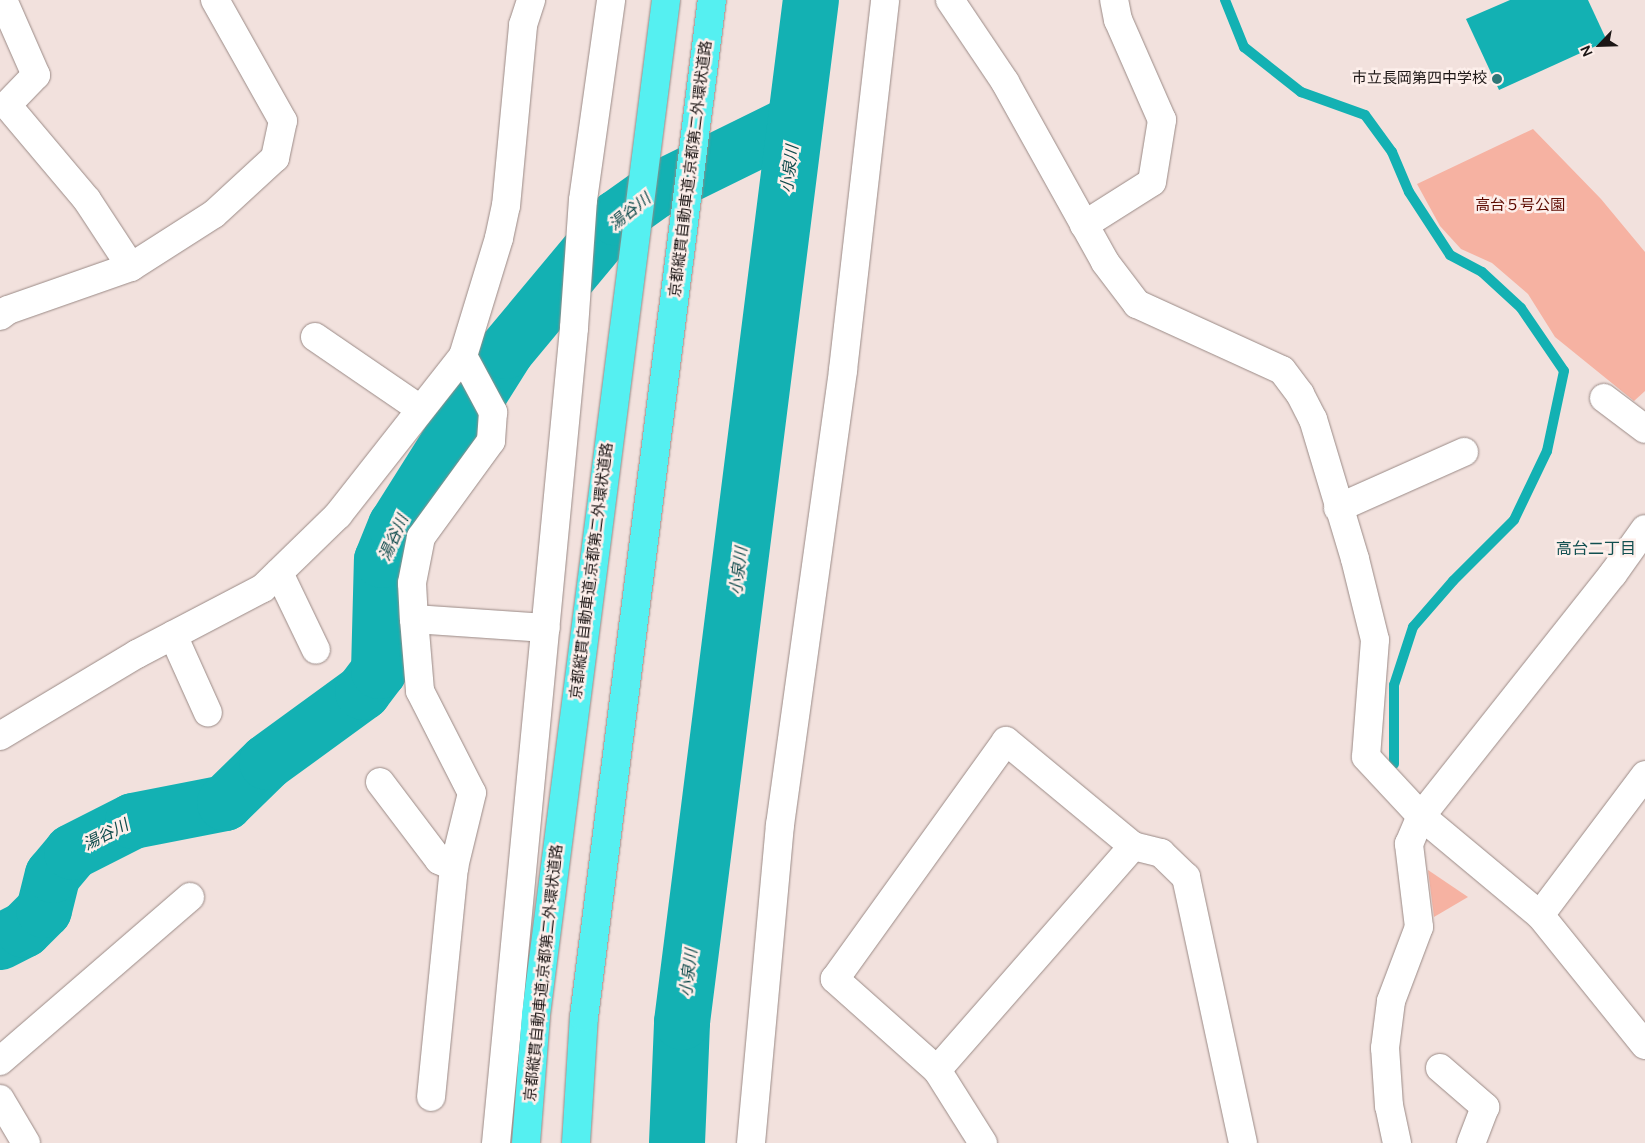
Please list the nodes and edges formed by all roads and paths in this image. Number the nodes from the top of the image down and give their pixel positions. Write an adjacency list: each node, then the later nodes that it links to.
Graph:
1 (3, 0): 11 (street)
2 (215, 0): 11 (street)
3 (531, 0): 14 (street)
4 (611, 0): 23 (street)
5 (666, 0): 43 (highway, 京都縦貫自動車道;京都第二外環状道路)
6 (712, 0): 44 (highway, 京都縦貫自動車道;京都第二外環状道路)
7 (885, 0): 45 (street)
8 (950, 0): 10 (street)
9 (1114, 0): 10 (street)
10 (1084, 225): 19 (street)
11 (131, 267): 12 (street)
12 (0, 316)
13 (315, 337): 16 (street)
14 (462, 356): 16 (street); 22 (street)
15 (1604, 398): 17 (street)
16 (420, 409): 21 (street)
17 (1643, 424)
18 (1464, 452): 19 (street)
19 (1338, 508): 30 (street)
20 (1645, 529): 30 (street)
21 (279, 572): 24 (street); 25 (street)
22 (414, 619): 23 (street); 32 (street)
23 (546, 628): 42 (street)
24 (173, 636): 26 (street); 27 (street)
25 (316, 650)
26 (208, 713)
27 (0, 736)
28 (1645, 775): 34 (street)
29 (380, 782): 32 (street)
30 (1421, 816): 34 (street); 48 (street)
31 (1133, 846): 38 (street); 38 (street); 47 (street)
32 (454, 867): 39 (street)
33 (190, 897): 36 (street)
34 (1540, 915): 35 (street)
35 (1642, 1034)
36 (0, 1061)
37 (1440, 1068): 49 (street)
38 (937, 1070): 46 (street)
39 (431, 1097)
40 (0, 1099): 41 (street)
41 (26, 1143)
42 (496, 1143)
43 (526, 1143)
44 (576, 1143)
45 (752, 1143)
46 (983, 1143)
47 (1244, 1143)
48 (1398, 1143)
49 (1471, 1143)

